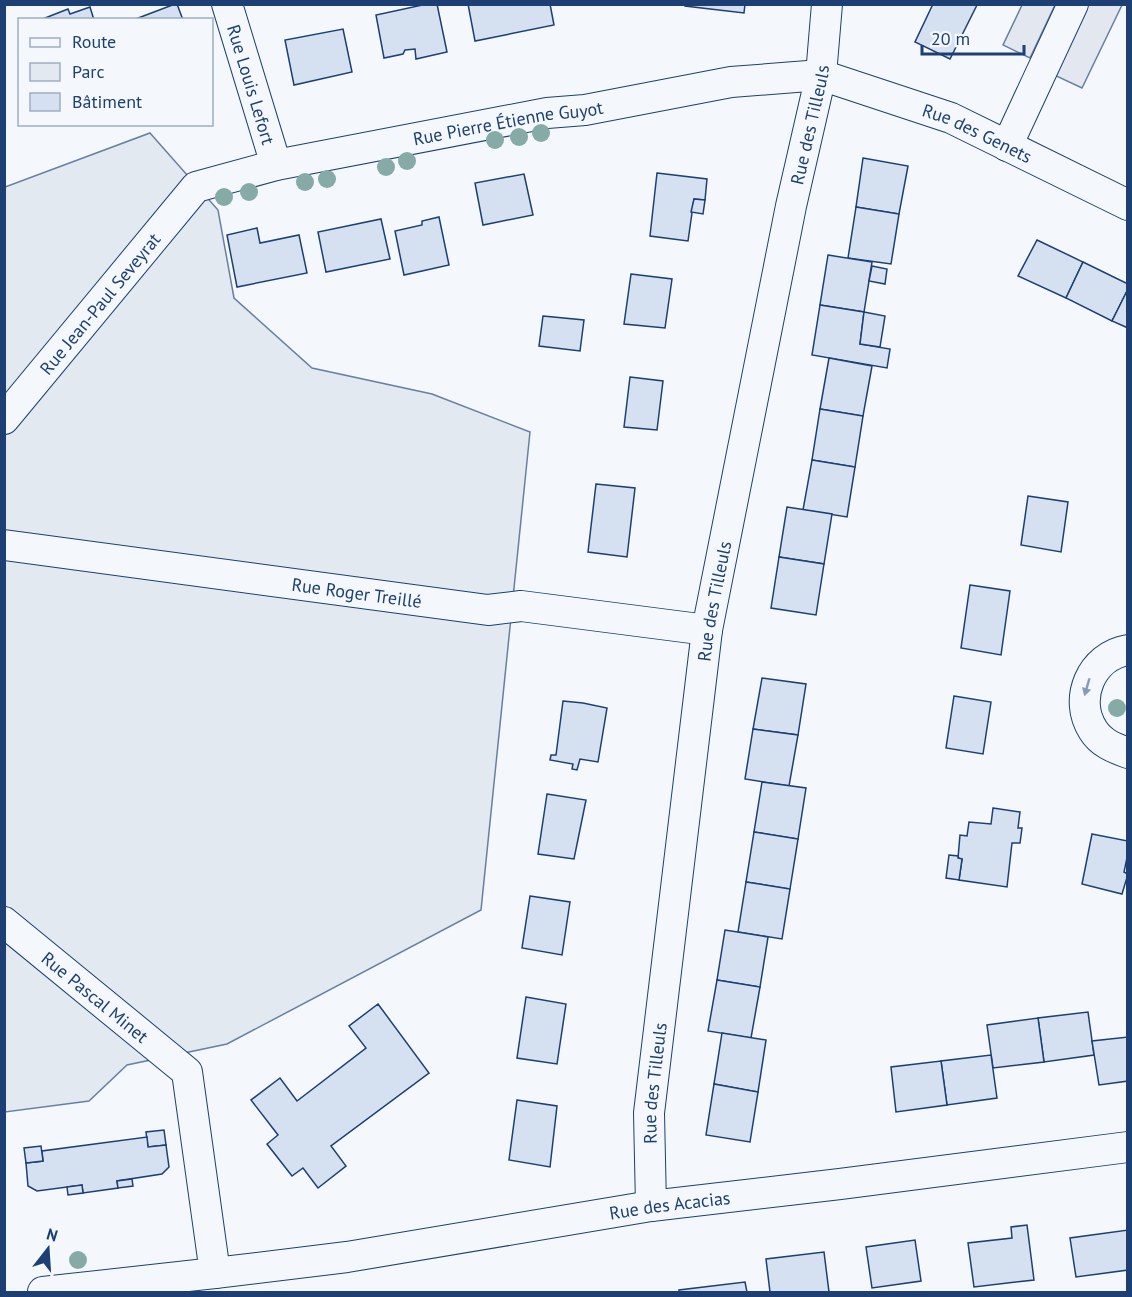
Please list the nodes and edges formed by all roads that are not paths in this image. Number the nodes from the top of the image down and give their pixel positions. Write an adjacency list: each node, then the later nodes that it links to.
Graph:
1 (227, 4): 6 (street, Rue Louis Lefort)
2 (827, 4): 4 (street, Rue des Tilleuls)
3 (1073, 4): 5 (street)
4 (821, 75): 5 (street, Rue des Genets); 6 (street, Rue Pierre Étienne Guyot); 11 (street, Rue des Tilleuls)
5 (1007, 146): 8 (street, Rue des Genets)
6 (276, 165): 7 (street, Rue Pierre Étienne Guyot)
7 (196, 187): 9 (street, Rue Jean-Paul Seveyrat)
8 (1128, 205)
9 (4, 419)
10 (4, 545): 11 (street, Rue Roger Treillé)
11 (707, 630): 16 (street, Rue des Tilleuls)
12 (1128, 650): 13 (street, one-way to 13)
13 (1128, 753)
14 (4, 922): 17 (street, Rue Pascal Minet)
15 (1128, 1147): 16 (street, Rue des Acacias)
16 (651, 1206): 17 (street, Rue des Acacias)
17 (215, 1274): 18 (street, Rue des Acacias)
18 (43, 1293)

